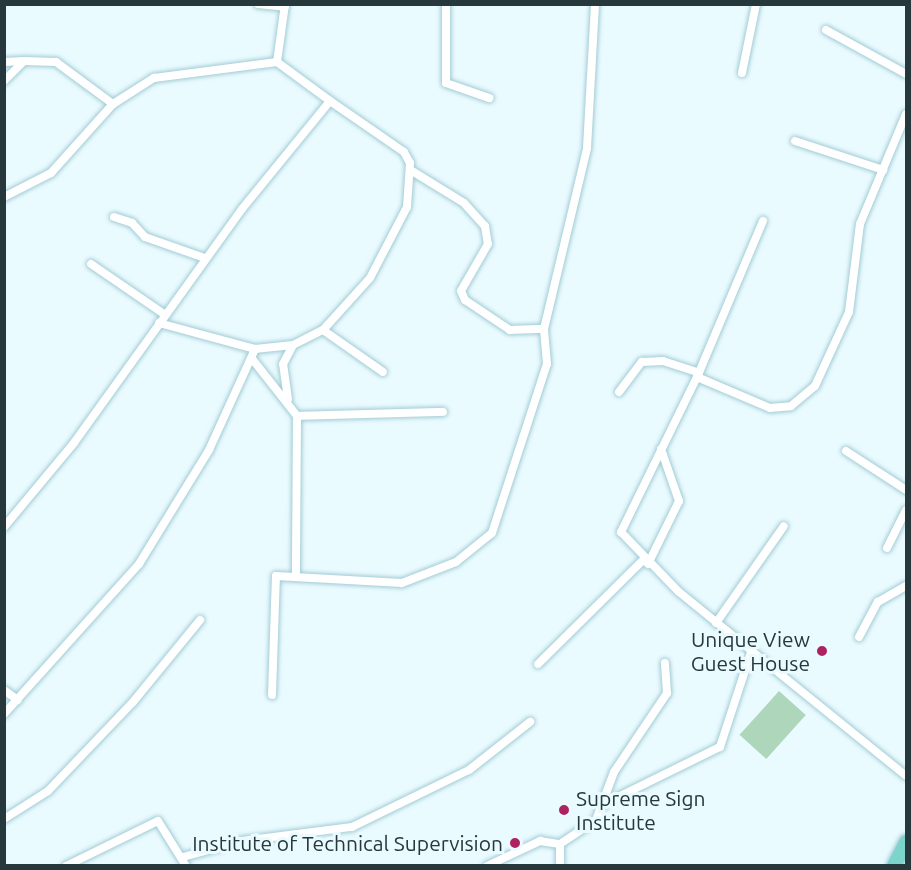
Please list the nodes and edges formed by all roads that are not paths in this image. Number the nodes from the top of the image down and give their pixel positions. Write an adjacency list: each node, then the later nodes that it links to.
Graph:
1 (258, 4): 5 (street)
2 (446, 4): 13 (street)
3 (595, 4): 27 (street)
4 (756, 4): 10 (street)
5 (285, 6): 9 (street)
6 (826, 30): 11 (street)
7 (24, 61): 8 (street); 12 (street); 15 (street)
8 (4, 62)
9 (277, 62): 14 (street); 15 (street)
10 (742, 73)
11 (906, 74)
12 (4, 81)
13 (489, 98)
14 (330, 101): 19 (street); 23 (street)
15 (113, 104): 20 (street)
16 (906, 114): 18 (street)
17 (795, 141): 18 (street)
18 (883, 170): 33 (street)
19 (411, 171): 27 (street); 28 (street)
20 (4, 197)
21 (114, 217): 23 (street)
22 (763, 221): 33 (street)
23 (205, 258): 25 (street)
24 (92, 264): 25 (street)
25 (164, 314): 26 (street)
26 (159, 323): 30 (street); 43 (street)
27 (544, 329): 46 (street)
28 (323, 330): 29 (street); 32 (street)
29 (293, 345): 30 (street); 35 (street)
30 (255, 349): 31 (street)
31 (253, 360): 35 (street); 56 (street)
32 (383, 372)
33 (698, 375): 34 (street); 38 (street)
34 (619, 392)
35 (288, 399): 37 (street)
36 (444, 412): 37 (street)
37 (297, 416): 46 (street)
38 (661, 449): 45 (street); 45 (street)
39 (846, 451): 40 (street)
40 (906, 490)
41 (906, 510): 44 (street)
42 (784, 526): 49 (street)
43 (4, 527)
44 (888, 548)
45 (645, 562): 49 (street); 53 (street)
46 (296, 574): 55 (street)
47 (906, 586): 50 (street)
48 (200, 620): 61 (street)
49 (716, 623): 51 (street)
50 (859, 637)
51 (751, 652): 59 (street); 60 (street)
52 (665, 663): 60 (street)
53 (538, 664)
54 (4, 690): 56 (street)
55 (272, 695)
56 (18, 700): 57 (street)
57 (4, 714)
58 (530, 722): 64 (street)
59 (906, 776)
60 (606, 803): 63 (street)
61 (4, 819)
62 (906, 842): 68 (highway)
63 (560, 844): 66 (street); 67 (street)
64 (184, 861): 65 (street)
65 (66, 866)
66 (487, 866)
67 (560, 866)
68 (894, 866)

